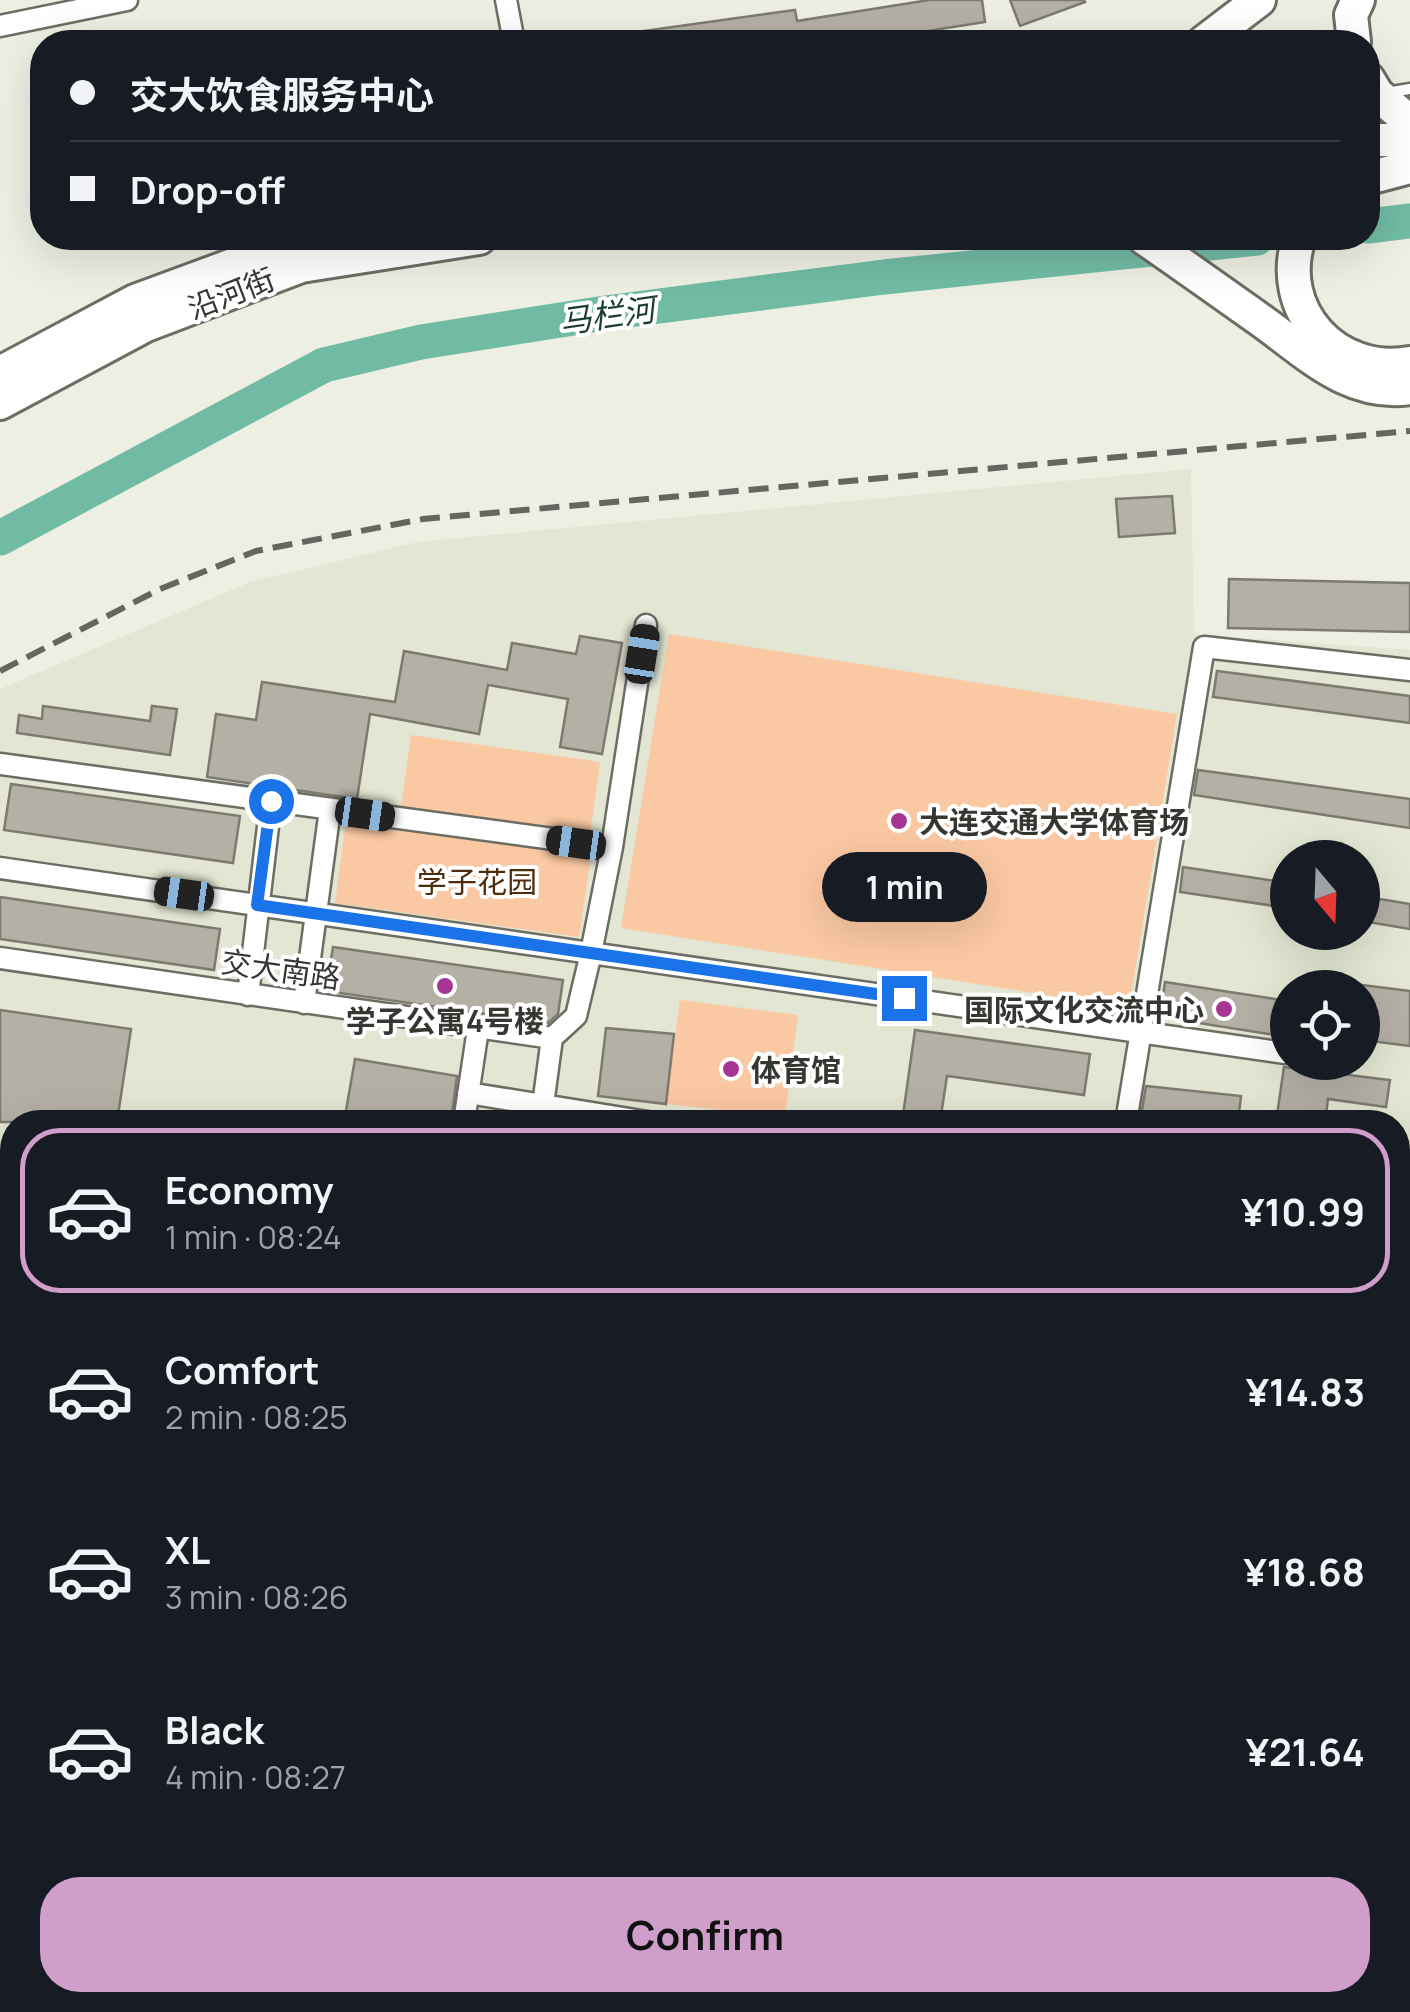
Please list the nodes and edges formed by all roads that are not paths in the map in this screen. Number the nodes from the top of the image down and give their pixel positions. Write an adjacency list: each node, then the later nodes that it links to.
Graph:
1 (128, 0): 5 (street)
2 (506, 0): 6 (street)
3 (1260, 0): 7 (highway)
4 (1358, 0): 8 (highway)
5 (0, 26)
6 (512, 30)
7 (1220, 30)
8 (1353, 30)
9 (1380, 87): 10 (lane)
10 (1410, 90)
11 (1380, 94): 12 (highway)
12 (1410, 122)
13 (1380, 140): 14 (highway)
14 (1410, 140)
15 (1380, 164): 16 (highway)
16 (1410, 165): 17 (highway)
17 (1380, 174)
18 (329, 250): 21 (highway, 沿河街)
19 (1161, 250): 26 (highway)
20 (1295, 250): 23 (highway)
21 (304, 252): 22 (highway, 沿河街); 27 (highway, 沿河街); 28 (highway)
22 (106, 316): 24 (highway); 25 (highway, 沿河街)
23 (1410, 363)
24 (0, 364)
25 (0, 373)
26 (1410, 388)
27 (0, 403)
28 (0, 424)
29 (646, 625): 34 (street)
30 (1410, 670): 43 (street)
31 (0, 764): 32 (street)
32 (271, 801): 33 (street); 36 (street)
33 (330, 809): 34 (street); 37 (street)
34 (612, 848): 38 (street)
35 (0, 868): 36 (street)
36 (257, 905): 37 (street); 40 (street)
37 (315, 913): 38 (street); 41 (street)
38 (591, 953): 43 (street); 44 (street)
39 (0, 958): 40 (street, 交大南路)
40 (248, 995): 41 (street, 交大南路)
41 (304, 1003): 42 (street, 交大南路)
42 (478, 1029): 44 (street, 交大南路); 46 (street)
43 (1140, 1032): 45 (street); 50 (street)
44 (552, 1038): 47 (street)
45 (1270, 1051)
46 (468, 1093): 47 (street); 48 (street)
47 (543, 1106): 49 (street)
48 (466, 1110)
49 (569, 1110)
50 (1128, 1110)

